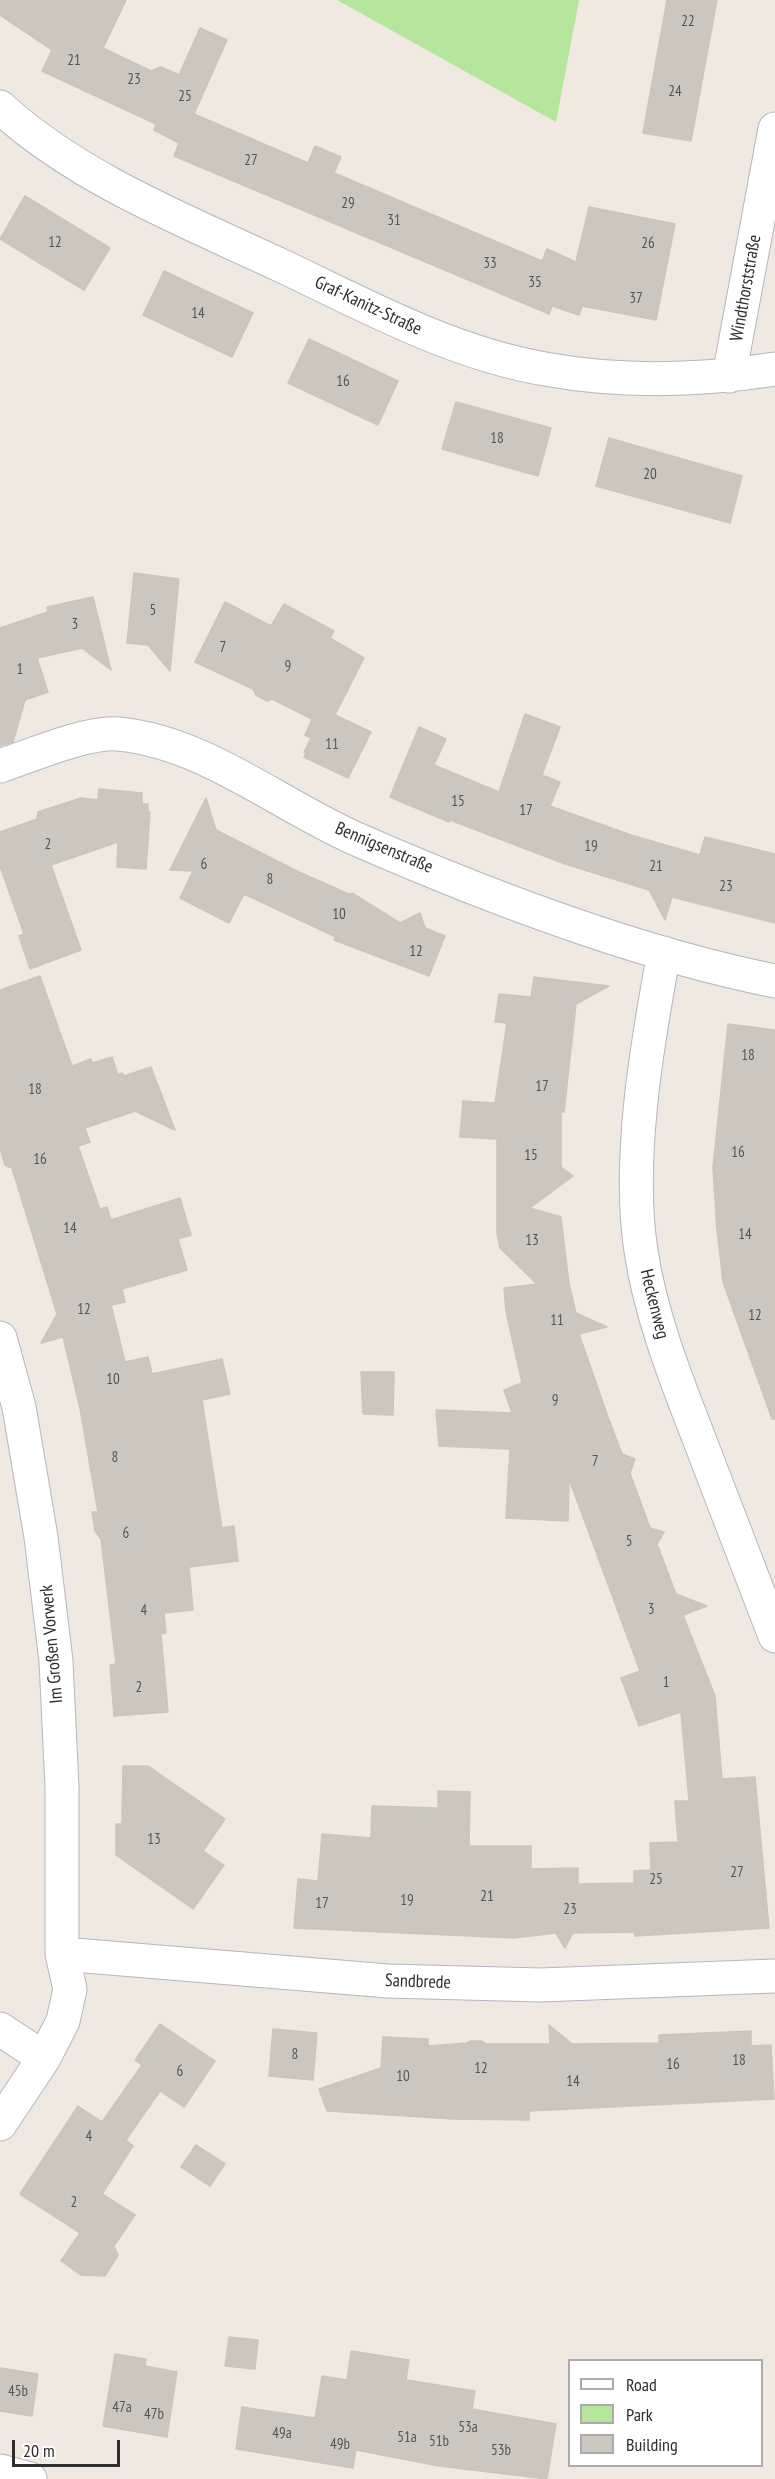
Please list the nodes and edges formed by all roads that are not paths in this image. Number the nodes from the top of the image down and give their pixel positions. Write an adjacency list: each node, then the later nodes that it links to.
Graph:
1 (0, 107): 4 (street, Graf-Kanitz-Straße)
2 (775, 129): 4 (street, Windthorststraße)
3 (775, 369): 4 (street, Graf-Kanitz-Straße)
4 (729, 376)
5 (0, 766): 6 (street, Bennigsenstraße)
6 (664, 953): 7 (street, Bennigsenstraße); 9 (street, Heckenweg)
7 (775, 981)
8 (0, 1338): 10 (street, Im Großen Vorwerk)
9 (775, 1636)
10 (62, 1954): 11 (street, Sandbrede); 13 (street)
11 (775, 1976)
12 (0, 2029): 13 (street)
13 (44, 2058): 14 (street)
14 (0, 2124)
15 (0, 2471): 16 (street)
16 (30, 2479)

